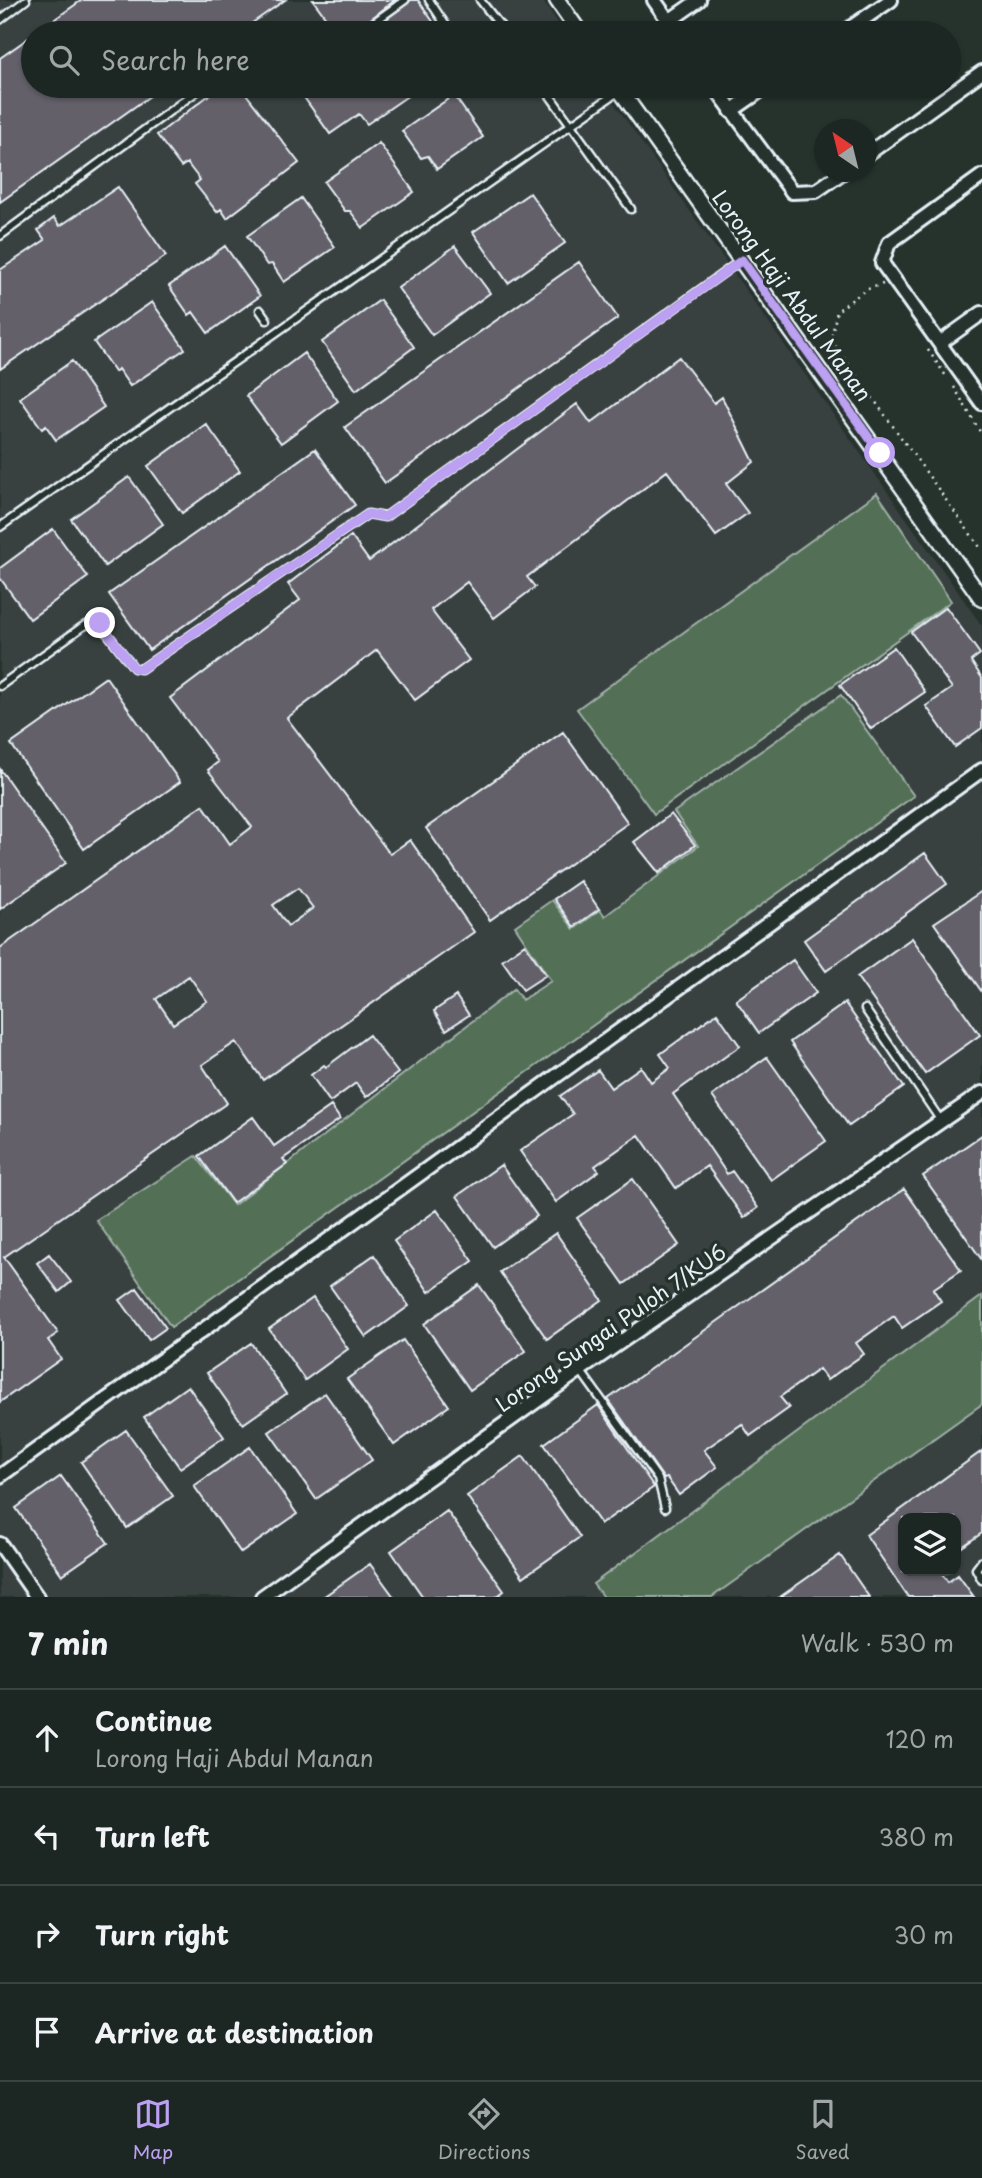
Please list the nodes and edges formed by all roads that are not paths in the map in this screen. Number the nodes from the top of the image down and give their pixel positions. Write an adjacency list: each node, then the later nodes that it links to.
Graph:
1 (26, 0): 9 (lane)
2 (405, 0): 10 (lane)
3 (429, 0): 11 (lane)
4 (480, 0): 12 (lane)
5 (557, 0): 13 (street)
6 (654, 0): 14 (street)
7 (699, 0): 14 (street)
8 (891, 0): 15 (street)
9 (0, 20)
10 (376, 21)
11 (443, 21)
12 (497, 21)
13 (572, 21)
14 (669, 21)
15 (860, 21)
16 (982, 72): 17 (street)
17 (961, 87)
18 (188, 98): 31 (lane)
19 (551, 98): 26 (lane)
20 (606, 98): 26 (lane)
21 (626, 98): 32 (street, Lorong Haji Abdul Manan)
22 (722, 98): 25 (street)
23 (749, 98): 25 (street)
24 (946, 98): 27 (street)
25 (731, 110): 29 (street)
26 (570, 125): 30 (lane); 38 (lane)
27 (877, 147)
28 (982, 176): 36 (street)
29 (829, 182)
30 (631, 209)
31 (0, 236)
32 (742, 260): 39 (street, Lorong Haji Abdul Manan); 40 (lane)
33 (260, 310): 35 (lane)
34 (982, 313): 36 (street)
35 (267, 320)
36 (940, 343): 37 (street)
37 (982, 404)
38 (0, 527)
39 (982, 598)
40 (0, 686)
41 (982, 770): 46 (street)
42 (865, 1009): 44 (lane)
43 (982, 1093): 44 (street, Lorong Sungai Puloh 7/KU6)
44 (941, 1121): 45 (street, Lorong Sungai Puloh 7/KU6)
45 (580, 1370): 47 (lane); 52 (street, Lorong Sungai Puloh 7/KU6)
46 (0, 1476)
47 (665, 1508)
48 (0, 1544): 51 (street)
49 (982, 1561): 50 (lane)
50 (982, 1580)
51 (37, 1597)
52 (262, 1597)

